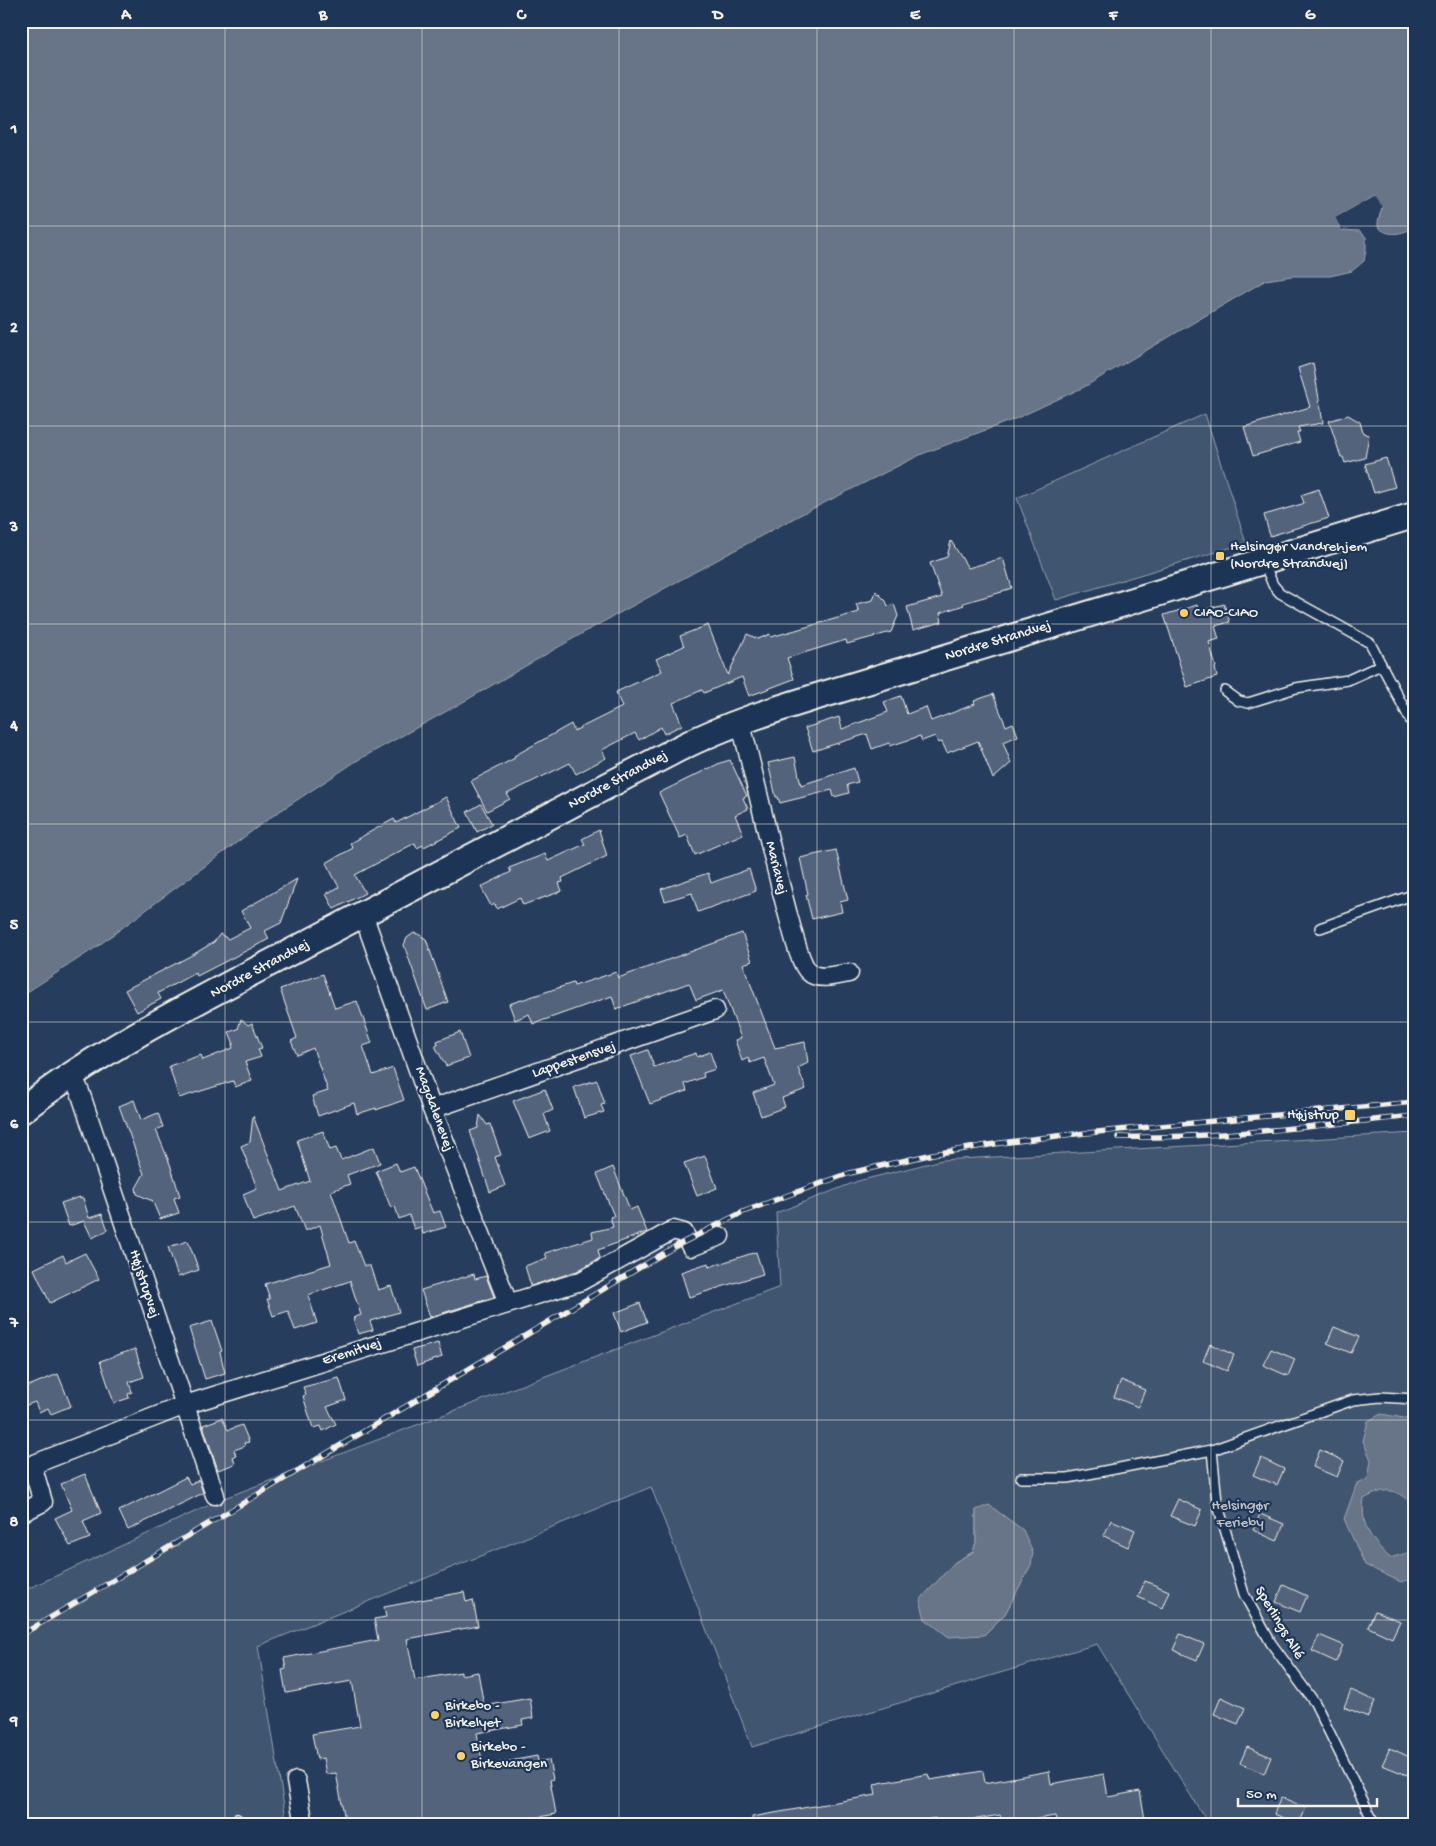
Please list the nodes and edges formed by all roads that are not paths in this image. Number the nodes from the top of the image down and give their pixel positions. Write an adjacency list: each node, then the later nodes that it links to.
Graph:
1 (1415, 515): 2 (main road, Nordre Strandvej)
2 (1264, 561): 3 (lane); 5 (main road, Nordre Strandvej)
3 (1381, 665): 4 (lane); 6 (lane)
4 (1224, 691)
5 (738, 722): 8 (main road, Nordre Strandvej); 10 (street, Mariavej)
6 (1415, 729)
7 (1415, 894): 9 (lane)
8 (364, 914): 12 (main road, Nordre Strandvej); 13 (street, Magdalenevej)
9 (1320, 928)
10 (849, 973)
11 (715, 1010): 13 (street, Lappestensvej)
12 (72, 1074): 14 (main road, Nordre Strandvej); 18 (street, Højstrupvej)
13 (432, 1109): 16 (street, Magdalenevej)
14 (21, 1111)
15 (720, 1236): 16 (street, Eremitvej)
16 (508, 1303): 18 (street, Eremitvej)
17 (1415, 1398): 19 (lane)
18 (185, 1405): 21 (street, Højstrupvej); 22 (street, Eremitvej)
19 (1212, 1450): 20 (lane); 27 (lane, Sperlings Allé)
20 (1021, 1478)
21 (215, 1495)
22 (21, 1513)
23 (296, 1781): 26 (street)
24 (228, 1825): 25 (lane)
25 (244, 1825)
26 (304, 1825)
27 (1375, 1825)

